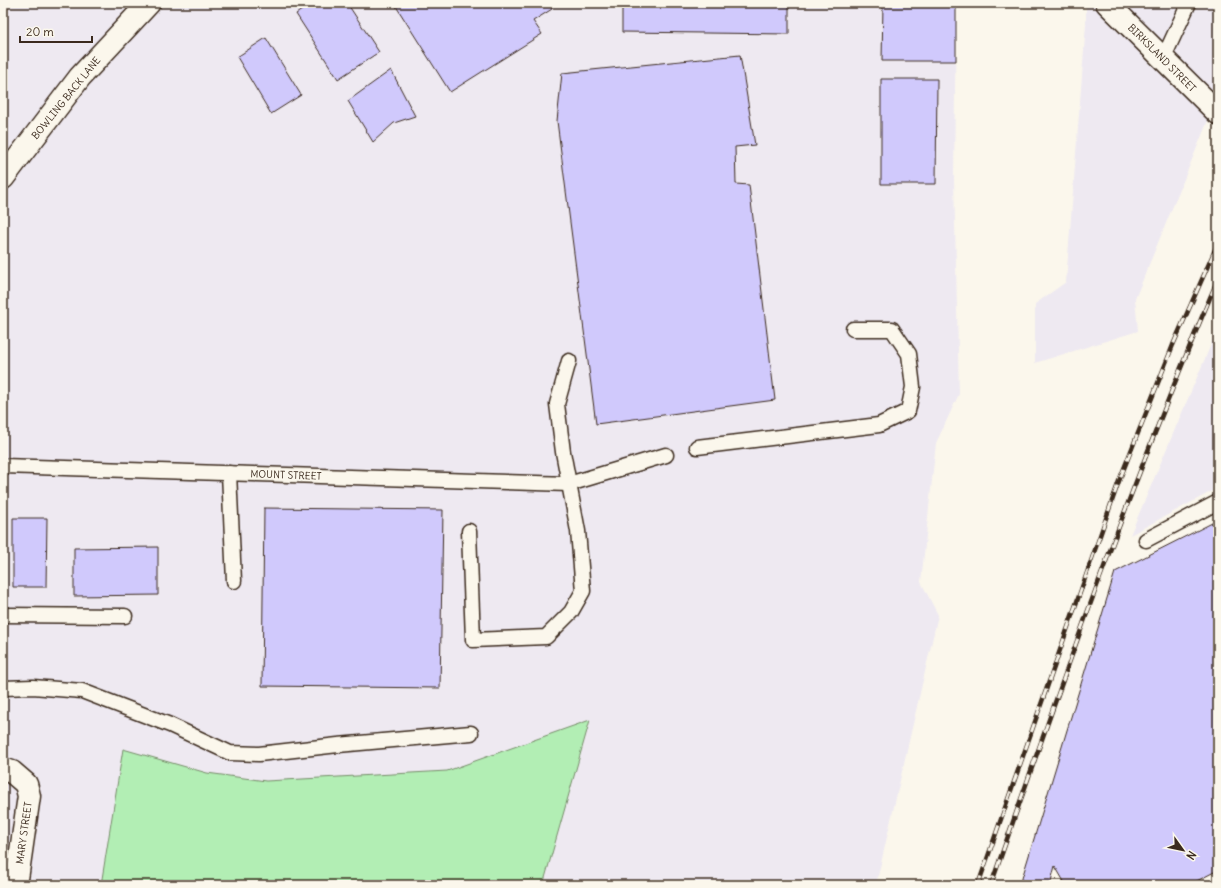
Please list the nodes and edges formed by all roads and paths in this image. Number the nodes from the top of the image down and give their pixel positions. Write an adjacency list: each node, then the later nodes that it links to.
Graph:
1 (149, 3): 6 (street, BOWLING BACK LANE)
2 (1107, 3): 4 (street, BIRKSLAND STREET)
3 (1188, 3): 4 (lane)
4 (1163, 59): 5 (street, BIRKSLAND STREET)
5 (1218, 113)
6 (3, 178)
7 (853, 329): 9 (lane)
8 (569, 361): 13 (lane)
9 (697, 447)
10 (666, 456): 13 (lane, MOUNT STREET)
11 (3, 466): 12 (lane, MOUNT STREET)
12 (229, 473): 13 (lane, MOUNT STREET); 17 (lane)
13 (569, 484): 15 (lane)
14 (1218, 502): 16 (lane)
15 (469, 531)
16 (1146, 540)
17 (234, 581)
18 (3, 615): 19 (lane)
19 (125, 616)
20 (3, 688): 21 (lane)
21 (471, 732)
22 (3, 769): 23 (street, MARY STREET)
23 (14, 885)

